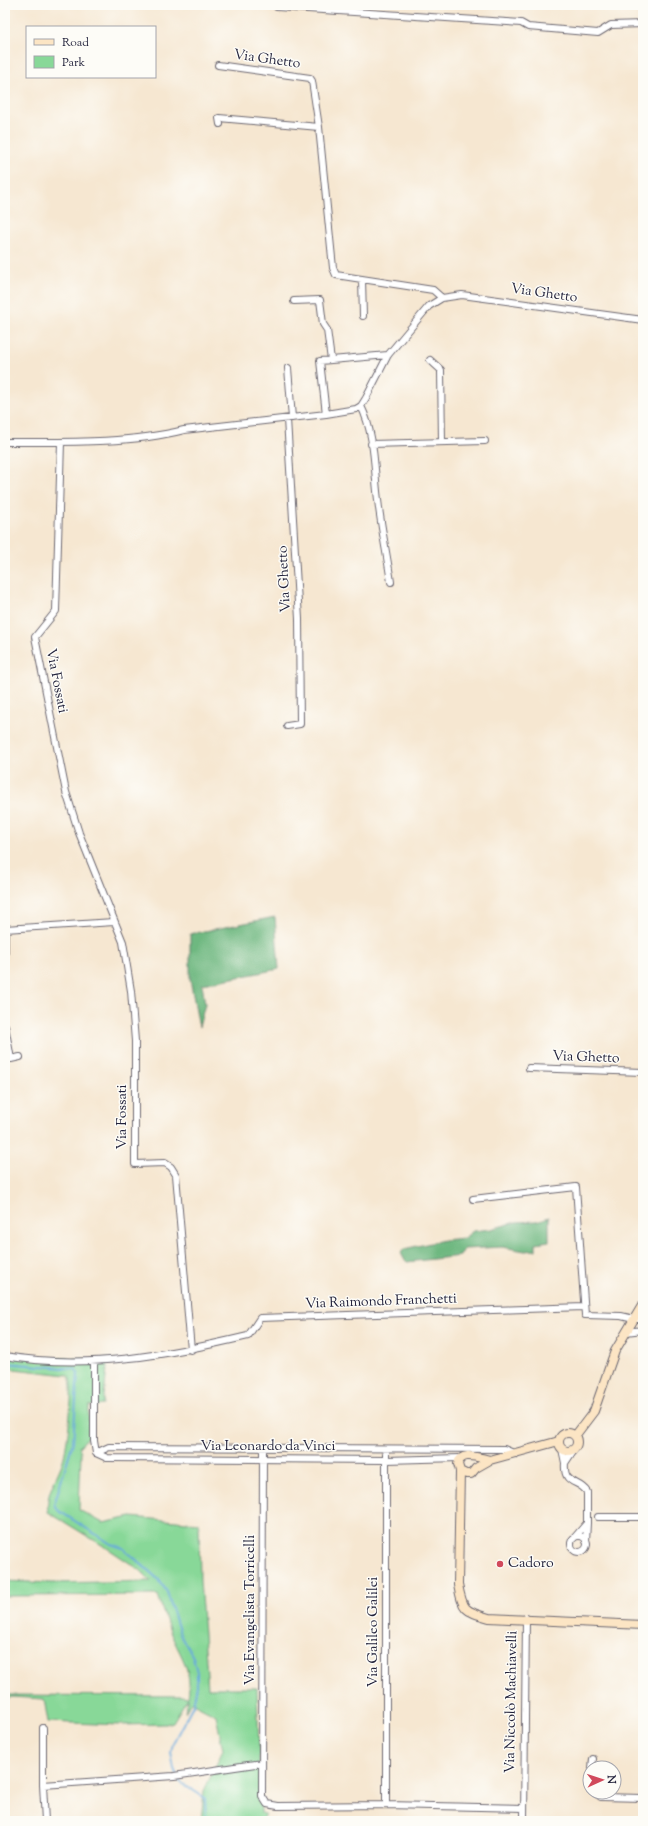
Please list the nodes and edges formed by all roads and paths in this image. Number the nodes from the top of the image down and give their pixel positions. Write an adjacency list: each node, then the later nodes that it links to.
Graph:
1 (277, 8): 2 (street)
2 (643, 24)
3 (218, 65): 5 (street, Via Ghetto)
4 (220, 124): 5 (street)
5 (319, 126): 6 (street, Via Ghetto)
6 (362, 279): 7 (street, Via Ghetto); 9 (street)
7 (442, 298): 10 (street, Via Ghetto); 11 (street, Via Ghetto)
8 (294, 300): 12 (street)
9 (363, 316)
10 (643, 320)
11 (388, 355): 12 (street); 15 (street, Via Ghetto)
12 (331, 360): 16 (street)
13 (430, 360): 21 (street)
14 (288, 368): 17 (street, Via Ghetto)
15 (361, 406): 16 (street); 22 (street)
16 (326, 414): 17 (street)
17 (290, 418): 20 (street); 24 (street, Via Ghetto)
18 (485, 441): 21 (street)
19 (5, 442): 20 (street)
20 (61, 442): 26 (street, Via Fossati)
21 (442, 442): 22 (street)
22 (371, 444): 23 (street)
23 (391, 582)
24 (287, 726)
25 (5, 921): 27 (street)
26 (114, 922): 27 (street); 40 (street, Via Fossati)
27 (5, 929): 28 (street)
28 (5, 958)
29 (5, 1026): 30 (street)
30 (20, 1057)
31 (529, 1068): 32 (street, Via Ghetto)
32 (643, 1072)
33 (474, 1199): 35 (street)
34 (643, 1304): 36 (main road)
35 (584, 1307): 36 (street); 40 (street, Via Raimondo Franchetti)
36 (634, 1319): 37 (street); 39 (main road)
37 (643, 1319)
38 (643, 1330): 39 (street)
39 (626, 1332): 43 (main road)
40 (191, 1350): 42 (street)
41 (5, 1356): 42 (street)
42 (94, 1361): 48 (street)
43 (574, 1436): 44 (main road); 46 (main road)
44 (560, 1445): 46 (main road); 49 (main road); 56 (street)
45 (264, 1448): 47 (street); 48 (street); 50 (street, Via Evangelista Torricelli)
46 (575, 1448): 56 (street)
47 (386, 1449): 49 (street); 53 (street, Via Galileo Galilei)
48 (96, 1452): 50 (street, Via Leonardo da Vinci)
49 (516, 1454): 55 (main road)
50 (263, 1458): 53 (street, Via Leonardo da Vinci); 69 (street, Via Evangelista Torricelli)
51 (460, 1458): 52 (main road); 54 (street, Via Leonardo da Vinci); 58 (main road, Via Niccolò Machiavelli)
52 (473, 1458): 55 (main road); 57 (main road)
53 (386, 1460): 54 (street, Via Leonardo da Vinci); 73 (street, Via Galileo Galilei)
54 (441, 1460): 58 (street, Via Leonardo da Vinci)
55 (490, 1460): 57 (main road)
56 (565, 1463): 63 (street)
57 (476, 1468): 59 (main road)
58 (459, 1469): 59 (main road); 60 (main road, Via Niccolò Machiavelli)
59 (468, 1474): 60 (main road, Via Niccolò Machiavelli)
60 (460, 1494): 66 (main road, Via Niccolò Machiavelli)
61 (598, 1517): 62 (street)
62 (643, 1518)
63 (587, 1523): 64 (street); 65 (street)
64 (574, 1538): 65 (street); 65 (street)
65 (586, 1541)
66 (526, 1618): 67 (main road); 74 (street, Via Niccolò Machiavelli)
67 (643, 1625)
68 (43, 1728): 70 (street)
69 (262, 1763): 70 (street); 73 (street, Via Evangelista Torricelli)
70 (43, 1786): 75 (street)
71 (622, 1798): 72 (street)
72 (643, 1798)
73 (386, 1805): 74 (street)
74 (524, 1808): 76 (street, Via Niccolò Machiavelli)
75 (45, 1821)
76 (524, 1821)

